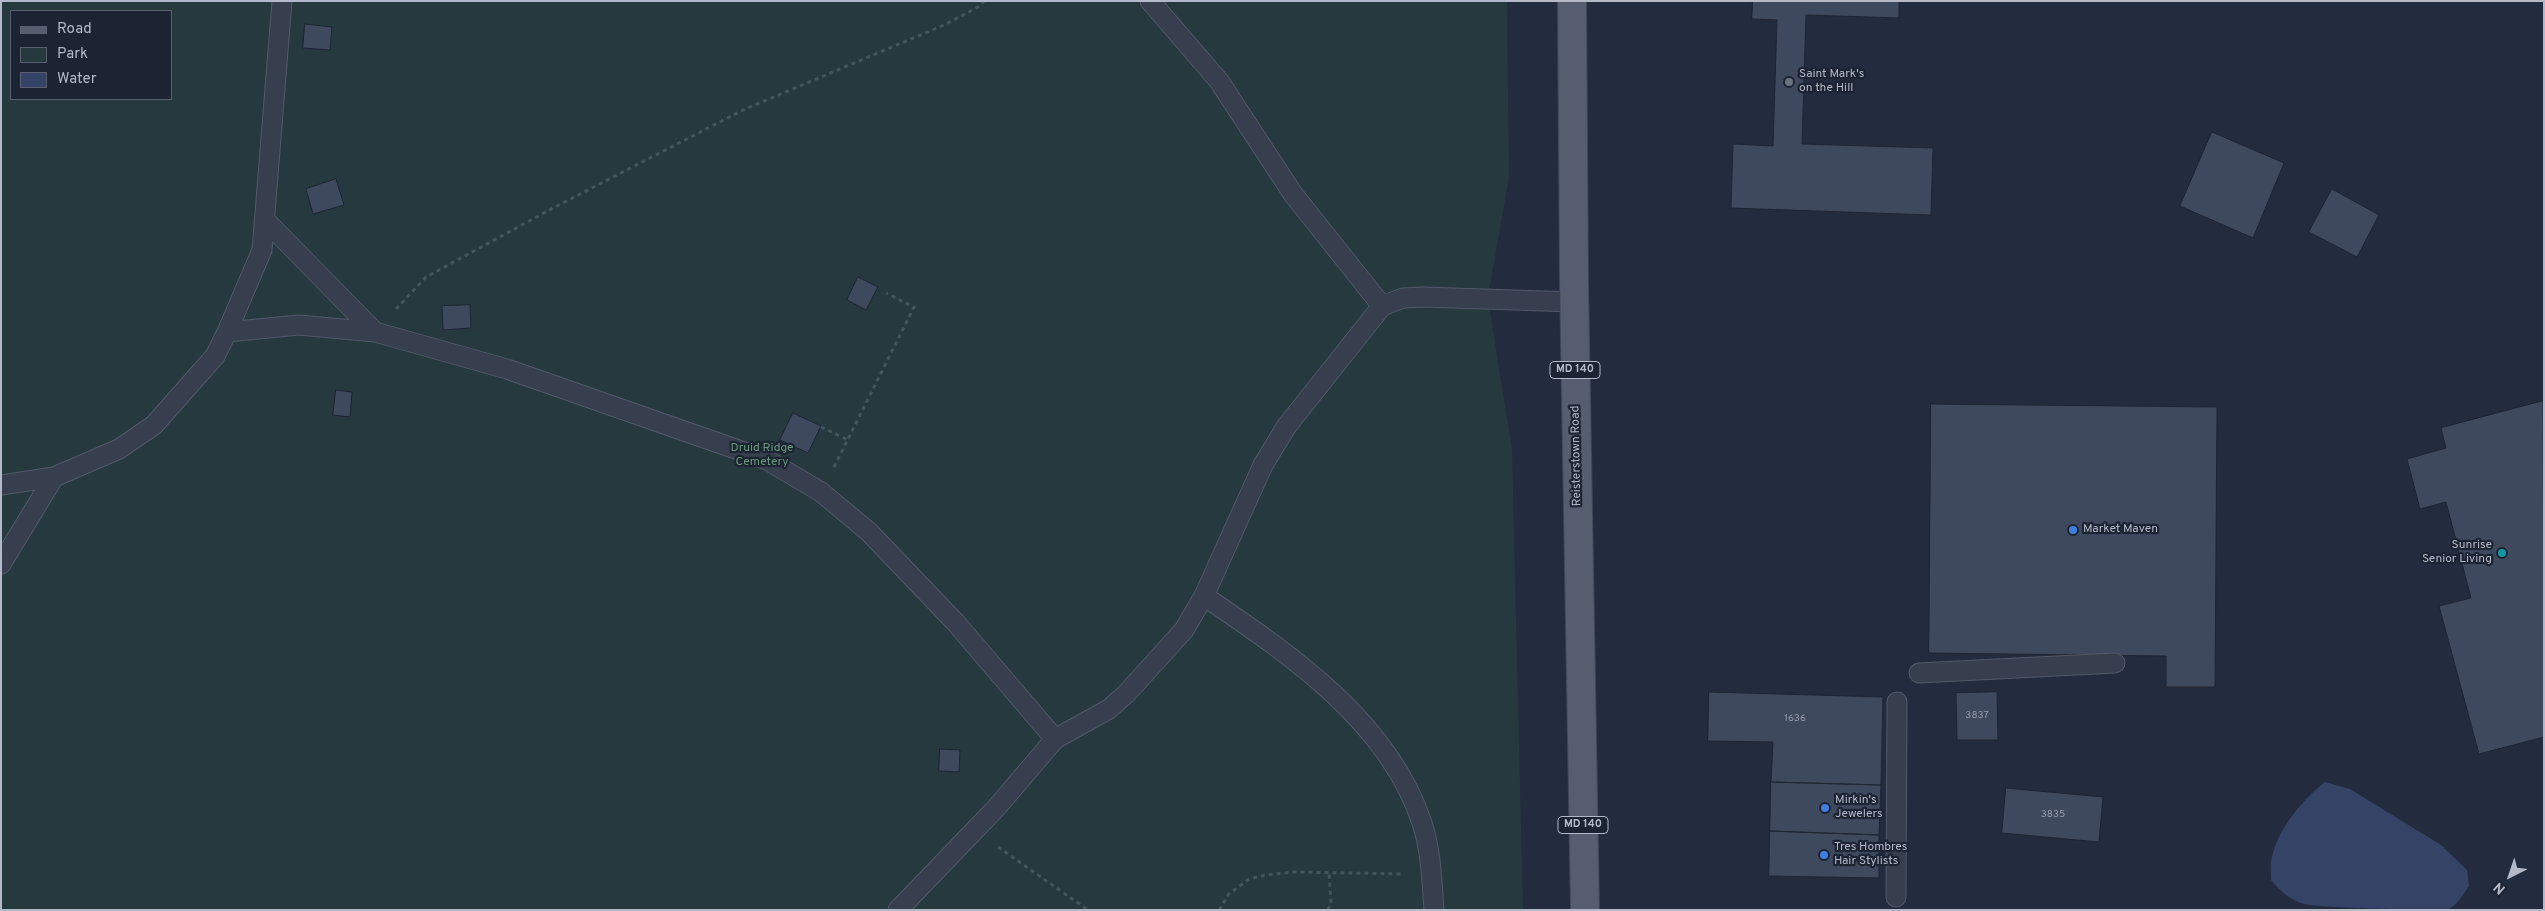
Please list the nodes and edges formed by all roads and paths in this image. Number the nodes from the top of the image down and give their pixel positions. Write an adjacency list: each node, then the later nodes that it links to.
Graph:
1 (282, 1): 5 (lane)
2 (984, 1): 10 (path)
3 (1150, 1): 8 (lane)
4 (1572, 1): 7 (main road, Reisterstown Road / MD 140)
5 (264, 220): 9 (lane); 10 (lane)
6 (886, 293): 12 (path)
7 (1574, 302): 8 (lane); 31 (main road, Reisterstown Road / MD 140)
8 (1382, 306): 17 (lane)
9 (228, 332): 10 (lane); 13 (lane)
10 (375, 332): 15 (lane)
11 (821, 427): 12 (path)
12 (848, 440): 15 (path)
13 (54, 477): 14 (lane); 16 (lane)
14 (1, 485)
15 (822, 492): 21 (lane)
16 (1, 564)
17 (1204, 596): 21 (lane); 24 (lane)
18 (2115, 663): 19 (lane)
19 (1919, 673)
20 (1897, 702): 25 (lane)
21 (1055, 739): 22 (lane)
22 (975, 830): 26 (lane); 27 (path)
23 (1329, 874): 24 (path); 28 (path); 29 (path)
24 (1432, 874): 30 (lane)
25 (1896, 897)
26 (898, 910)
27 (1088, 910)
28 (1219, 910)
29 (1328, 910)
30 (1434, 910)
31 (1585, 910)

